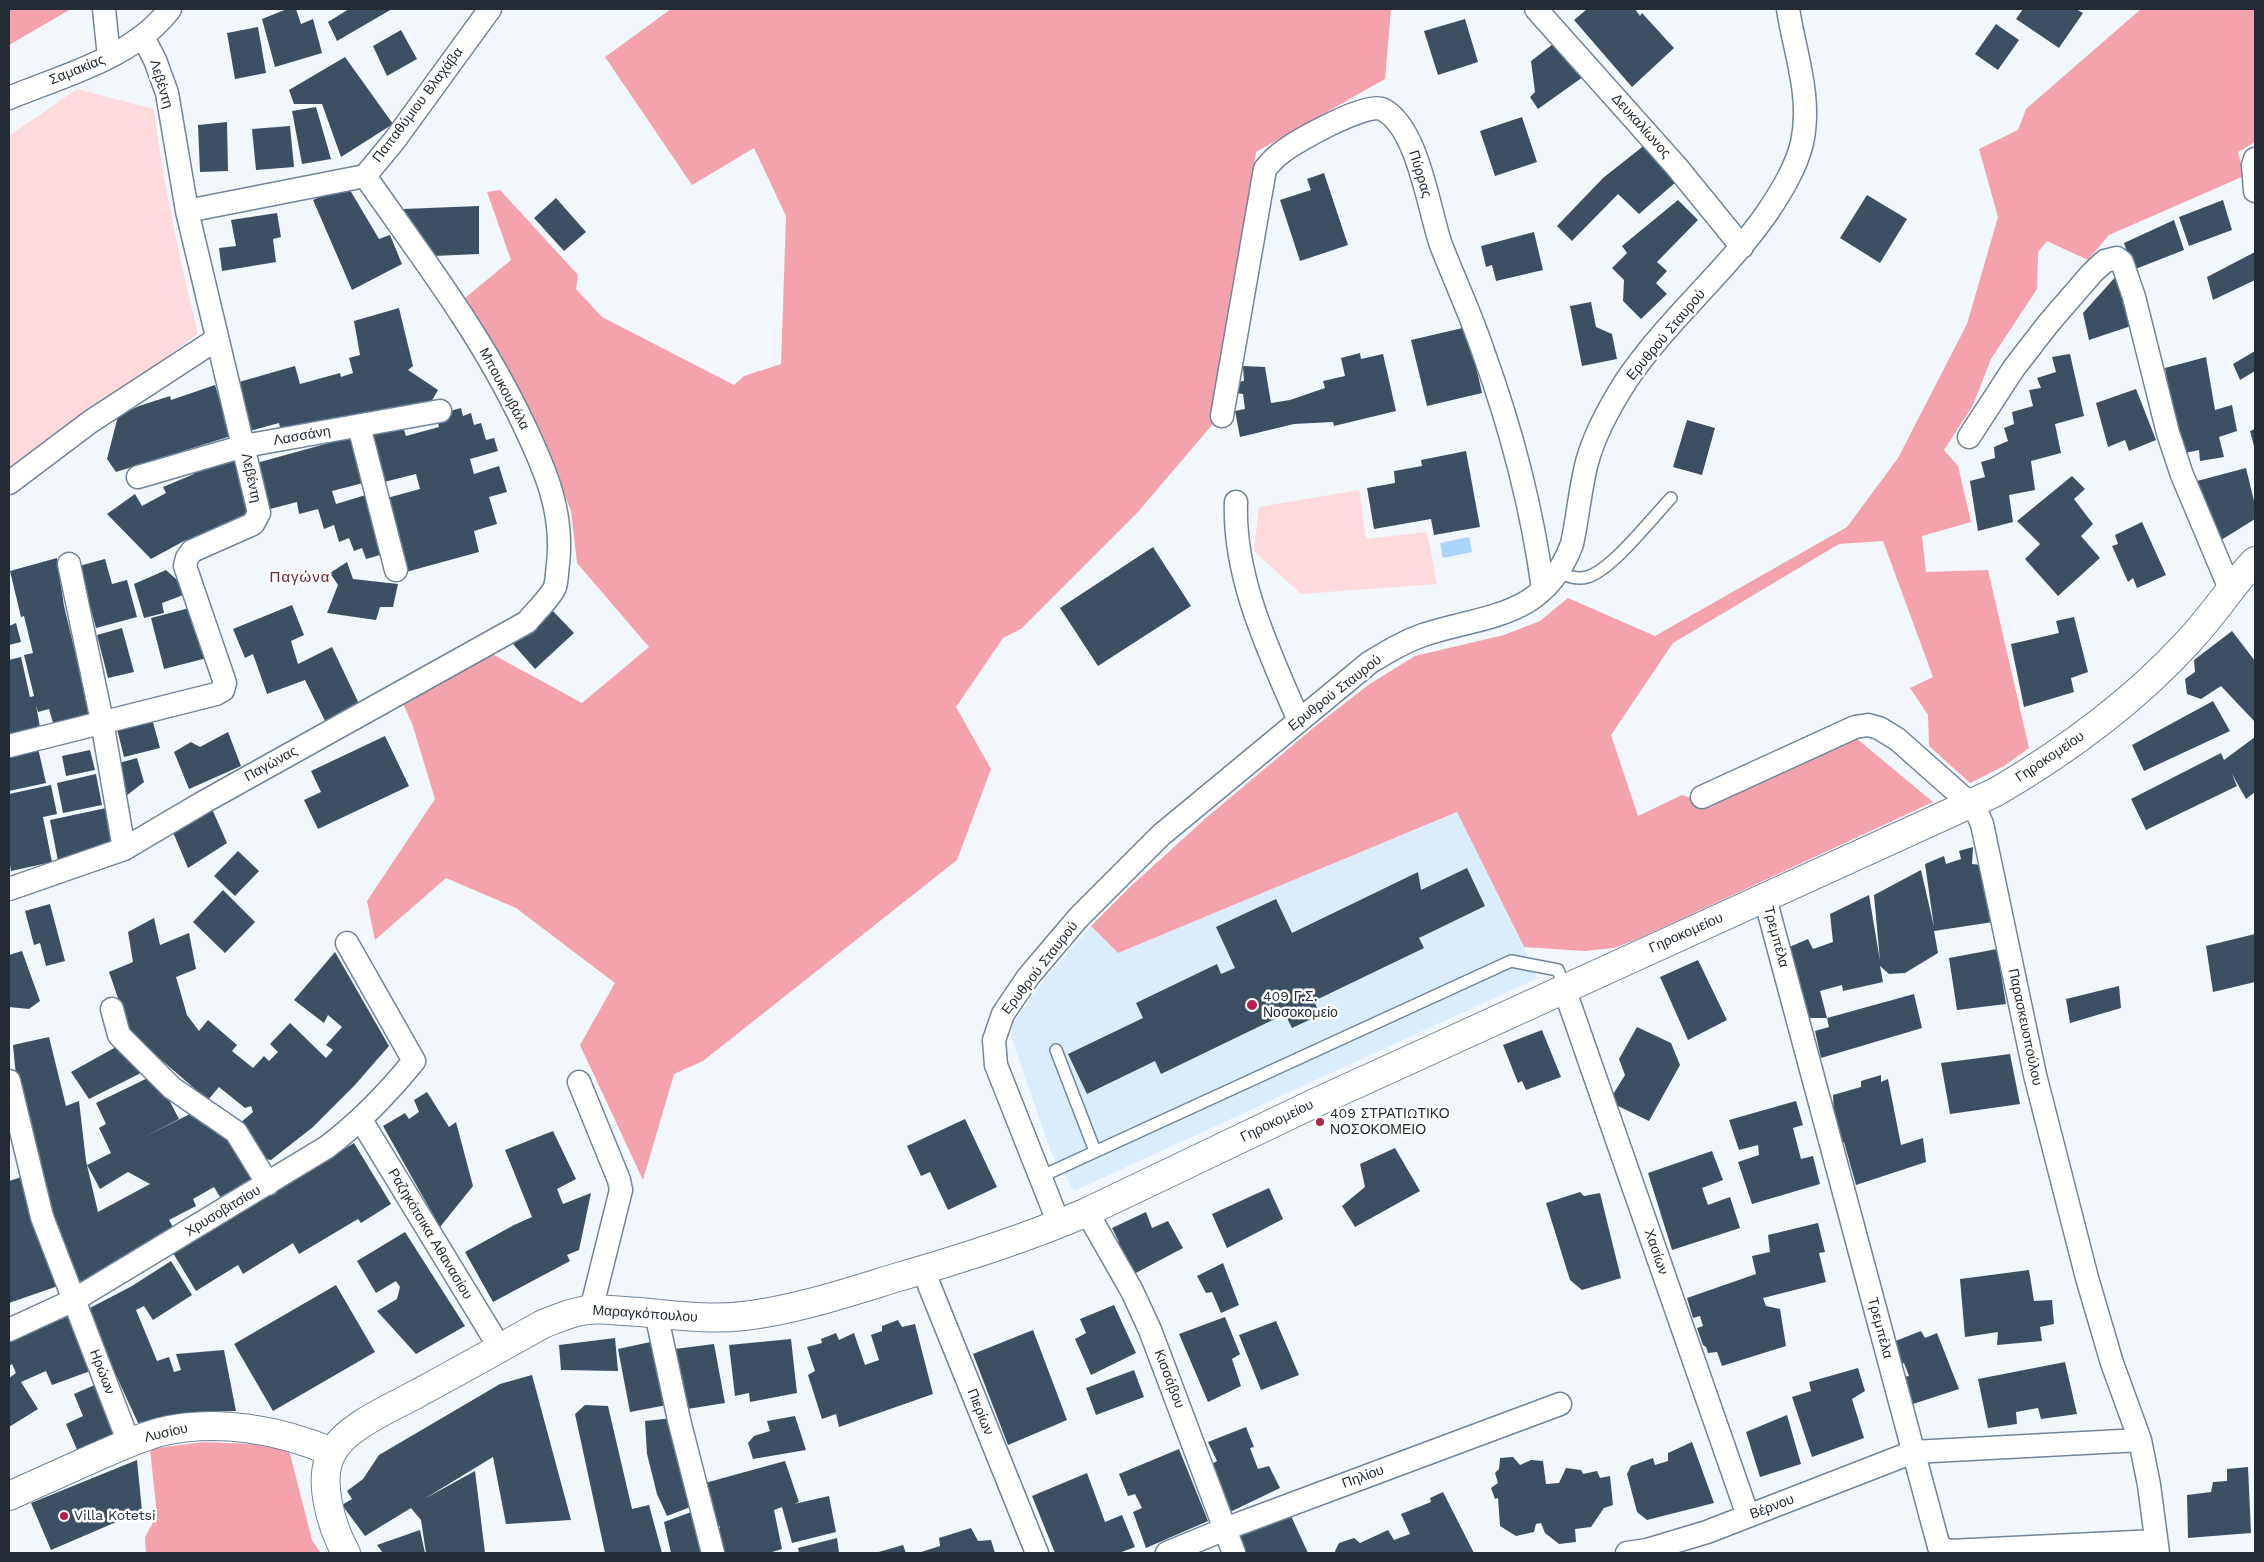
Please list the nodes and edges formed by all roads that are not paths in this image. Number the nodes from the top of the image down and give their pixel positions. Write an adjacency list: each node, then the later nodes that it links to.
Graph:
1 (104, 9): 7 (street)
2 (170, 9): 6 (street, Σαμακίας)
3 (490, 9): 10 (street, Παπαθύμιου Βλαχάβα)
4 (1536, 9): 13 (street, Δευκαλίωνος)
5 (1788, 9): 13 (street, Ερυθρού Σταυρού)
6 (143, 37): 7 (street, Σαμακίας); 12 (street, Λεβέντη)
7 (109, 57): 8 (street, Σαμακίας)
8 (9, 98)
9 (2255, 159): 11 (street)
10 (364, 176): 12 (street, Παπαθύμιου Βλαχάβα); 30 (street, Μπουκουβάλα)
11 (2255, 190)
12 (187, 212): 14 (street, Λεβέντη)
13 (1742, 247): 27 (street, Ερυθρού Σταυρού)
14 (217, 339): 19 (street, Λεβέντη); 21 (street)
15 (440, 411): 17 (street, Λασσάνη)
16 (1222, 416): 28 (street, Πύρρας)
17 (359, 426): 19 (street, Λασσάνη); 26 (street)
18 (1969, 438): 29 (street)
19 (244, 446): 20 (street, Λασσάνη); 32 (street, Λεβέντη)
20 (138, 477)
21 (9, 483)
22 (1671, 498): 27 (lane)
23 (1236, 502): 31 (street)
24 (2255, 561): 29 (main road, Γηροκομείου)
25 (69, 564): 32 (street)
26 (396, 570)
27 (1557, 572): 28 (street, Ερυθρού Σταυρού)
28 (1543, 589): 31 (street, Ερυθρού Σταυρού)
29 (2230, 589): 35 (main road, Γηροκομείου)
30 (527, 622): 36 (street, Παγώνας)
31 (1299, 721): 47 (street, Ερυθρού Σταυρού)
32 (102, 722): 33 (street, Λεβέντη); 36 (street)
33 (9, 746)
34 (1702, 797): 35 (street, Παρασκευοπούλου)
35 (1971, 803): 38 (main road, Γηροκομείου); 58 (street, Παρασκευοπούλου)
36 (124, 849): 37 (street, Παγώνας)
37 (9, 889)
38 (1766, 898): 40 (main road, Γηροκομείου); 61 (street, Τρεμπέλα)
39 (346, 943): 45 (street, Χρυσοβιτσίου)
40 (1564, 988): 46 (lane); 49 (main road, Γηροκομείου); 63 (street, Χασίων)
41 (112, 1009): 48 (street)
42 (1056, 1050): 46 (lane)
43 (9, 1081): 52 (street, Ηρώων)
44 (579, 1082): 53 (street)
45 (361, 1120): 48 (street, Χρυσοβιτσίου); 56 (street, Ραζηκότσικα Αθανασίου)
46 (1095, 1151): 47 (lane)
47 (1040, 1177): 50 (street, Ερυθρού Σταυρού)
48 (268, 1184): 52 (street, Χρυσοβιτσίου)
49 (1087, 1212): 50 (main road, Γηροκομείου); 64 (street, Κισσάβου)
50 (1059, 1224): 51 (main road, Μαραγκόπουλου)
51 (923, 1270): 54 (main road, Μαραγκόπουλου); 68 (street, Πιερίων)
52 (74, 1300): 55 (street, Χρυσοβιτσίου); 59 (street, Ηρώων)
53 (591, 1310): 54 (main road, Μαραγκόπουλου); 56 (main road, Μαραγκόπουλου)
54 (656, 1313): 67 (street)
55 (9, 1330)
56 (500, 1348): 60 (main road, Μαραγκόπουλου)
57 (1560, 1404): 64 (street, Πηλίου)
58 (2140, 1440): 61 (street, Βέρνου); 65 (street, Παρασκευοπούλου)
59 (129, 1443): 60 (main road, Λυσίου); 62 (main road, Λυσίου)
60 (332, 1452): 66 (main road)
61 (1913, 1452): 63 (street, Βέρνου); 65 (street, Τρεμπέλα)
62 (9, 1496)
63 (1748, 1516): 71 (street, Βέρνου)
64 (1225, 1529): 69 (street, Πηλίου); 70 (street, Κισσάβου)
65 (2157, 1547)
66 (346, 1553)
67 (713, 1553)
68 (1037, 1553)
69 (1167, 1553)
70 (1234, 1553)
71 (1627, 1553)

